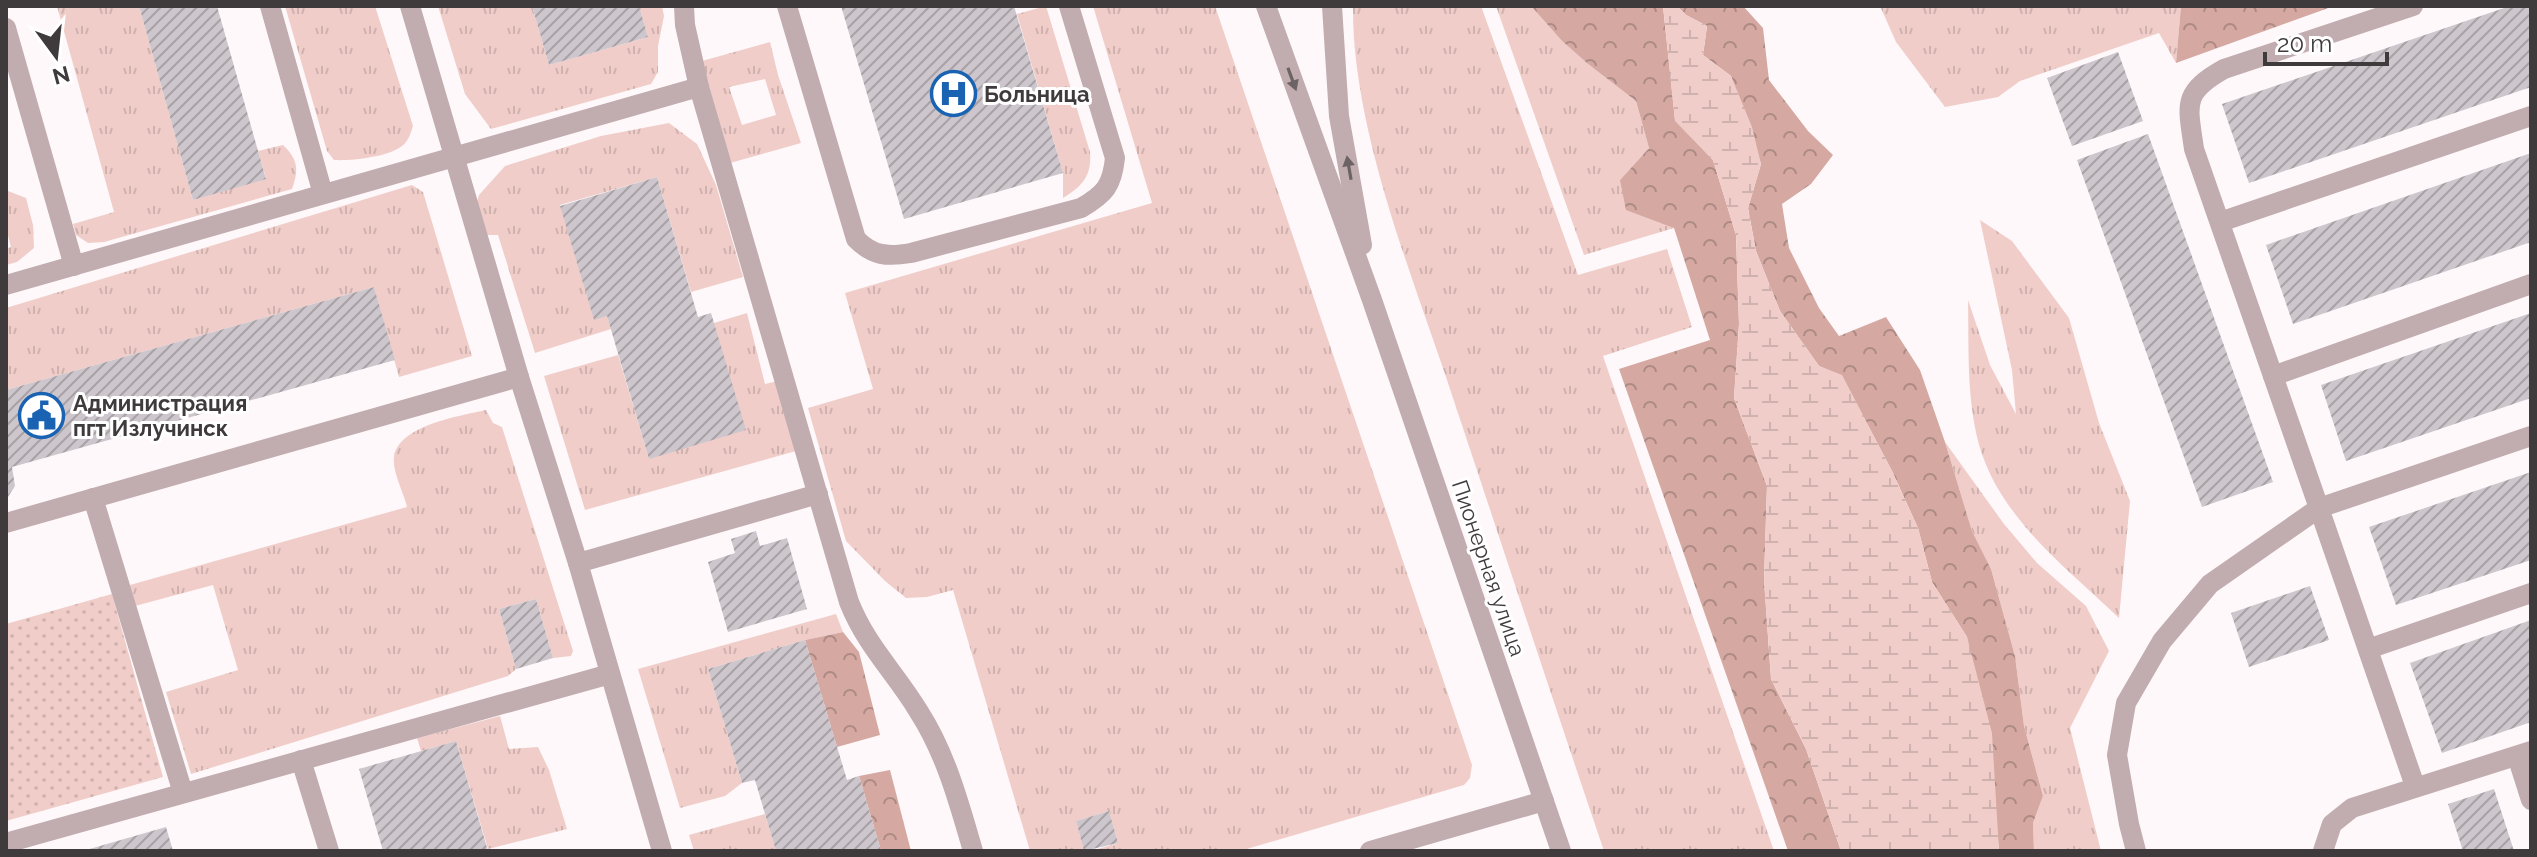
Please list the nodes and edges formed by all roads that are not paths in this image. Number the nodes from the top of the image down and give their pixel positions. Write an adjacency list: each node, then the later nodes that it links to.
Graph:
1 (270, 6): 13 (street)
2 (410, 6): 12 (street)
3 (684, 6): 10 (street)
4 (787, 6): 5 (street)
5 (1069, 6)
6 (1266, 6): 18 (street, Пионерная улица, one-way to 18)
7 (1332, 6): 18 (street, Пионерная улица, one-way to 7)
8 (2413, 6): 14 (street)
9 (6, 28): 15 (street)
10 (699, 87): 12 (street); 22 (street)
11 (2531, 116): 14 (street)
12 (456, 156): 13 (street); 20 (street)
13 (323, 194): 15 (street)
14 (2220, 222): 19 (street)
15 (74, 266): 17 (street)
16 (2531, 284): 19 (street)
17 (6, 285)
18 (1372, 300): 35 (street, Пионерная улица)
19 (2273, 376): 24 (street)
20 (519, 377): 23 (street); 26 (street)
21 (2531, 436): 24 (street)
22 (818, 494): 26 (street); 39 (street)
23 (93, 498): 25 (street); 33 (street)
24 (2319, 508): 28 (street); 42 (street)
25 (6, 523)
26 (578, 563): 29 (street)
27 (2531, 593): 28 (street)
28 (2368, 649): 32 (street)
29 (610, 674): 31 (street); 38 (street)
30 (2524, 754): 32 (street); 34 (street)
31 (301, 760): 33 (street); 37 (street)
32 (2415, 786): 43 (street)
33 (183, 793): 36 (street)
34 (2531, 800)
35 (1544, 801): 40 (street); 41 (street, Пионерная улица)
36 (6, 843)
37 (329, 851)
38 (662, 851)
39 (973, 851)
40 (1370, 851)
41 (1561, 851)
42 (2136, 851)
43 (2323, 851)

